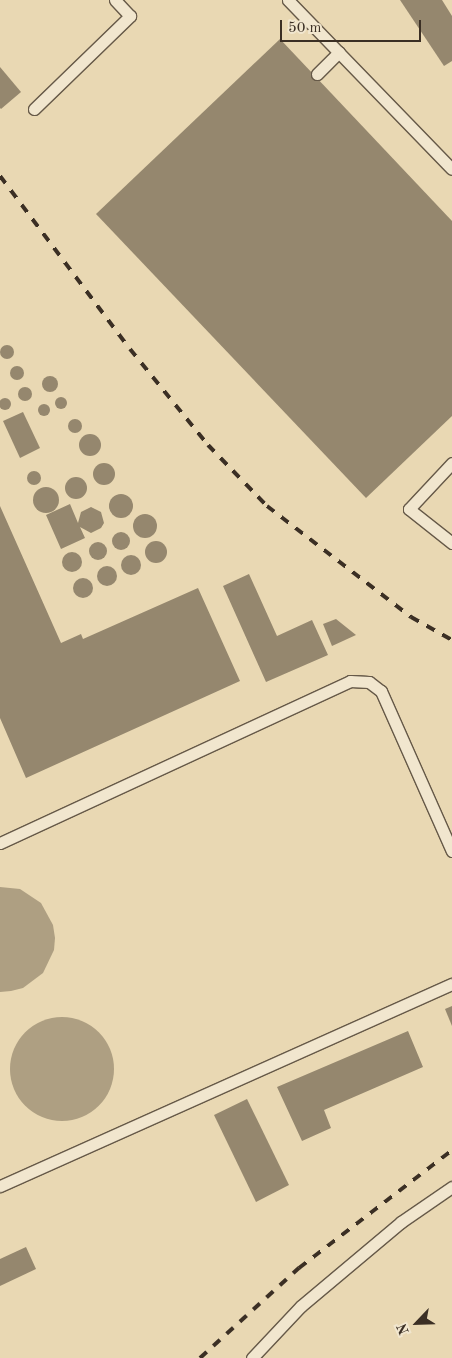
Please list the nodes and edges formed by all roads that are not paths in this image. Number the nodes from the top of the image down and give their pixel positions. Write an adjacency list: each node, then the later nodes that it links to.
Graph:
1 (115, 0): 5 (lane)
2 (288, 0): 3 (lane)
3 (339, 52): 4 (lane); 6 (lane)
4 (317, 74)
5 (34, 109)
6 (452, 169)
7 (452, 463): 8 (lane)
8 (452, 543)
9 (0, 843): 10 (lane)
10 (452, 851)
11 (452, 984): 12 (lane)
12 (0, 1186)
13 (452, 1187): 14 (lane)
14 (252, 1358)

